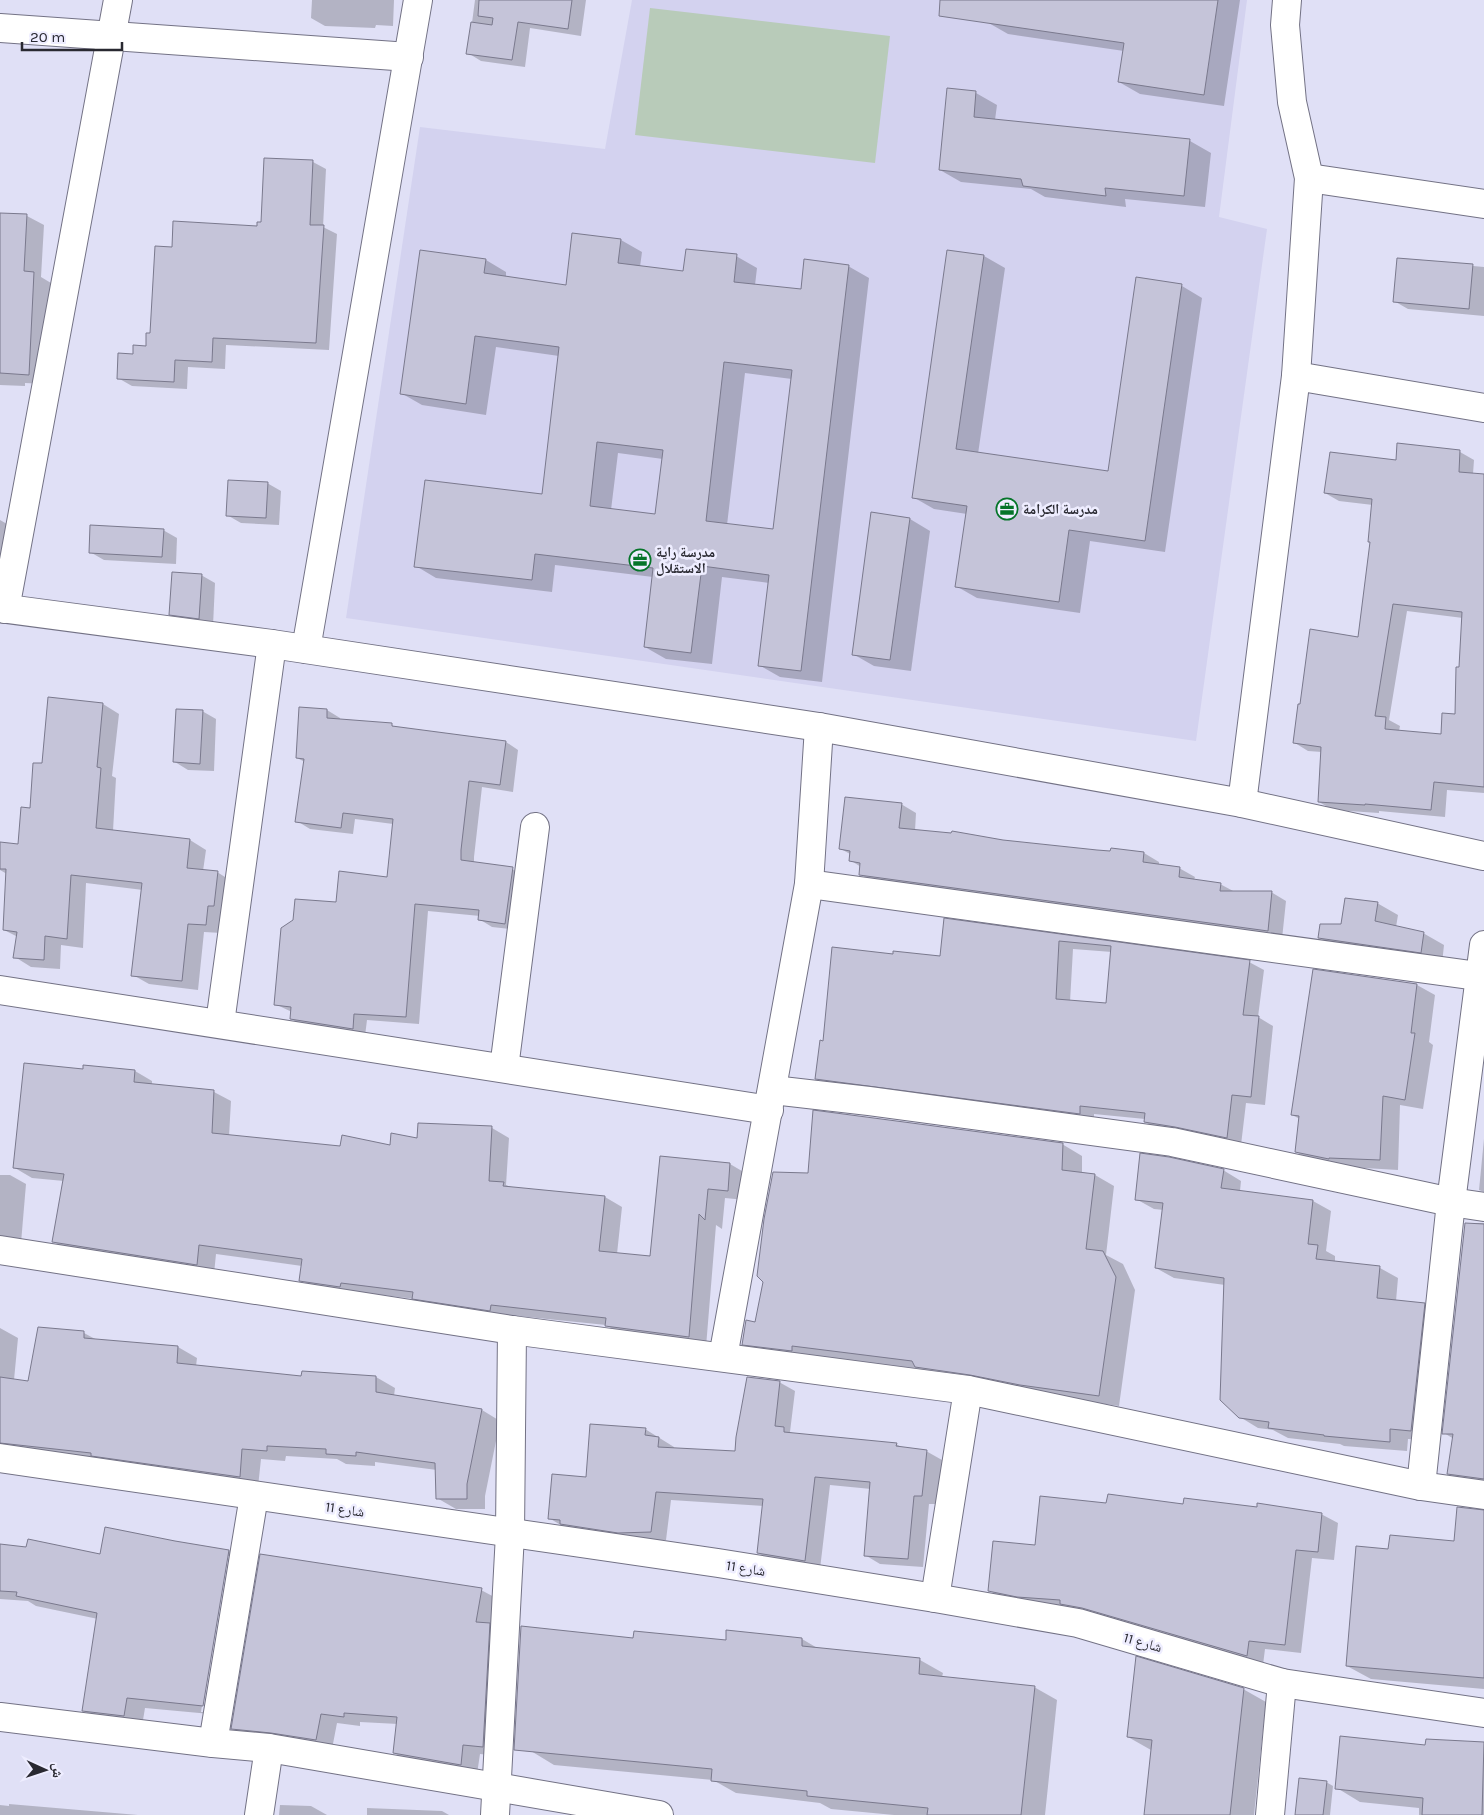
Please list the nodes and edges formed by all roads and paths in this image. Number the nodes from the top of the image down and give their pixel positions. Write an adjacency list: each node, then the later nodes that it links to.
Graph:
1 (118, 0): 5 (street)
2 (418, 0): 6 (street)
3 (1287, 0): 7 (street)
4 (0, 28): 5 (street)
5 (112, 36): 6 (street); 11 (street)
6 (409, 57): 13 (street)
7 (1310, 178): 8 (street); 9 (street)
8 (1484, 204)
9 (1296, 376): 10 (street); 15 (street)
10 (1484, 408)
11 (3, 609): 12 (street)
12 (272, 644): 13 (street); 22 (street)
13 (306, 649): 14 (street)
14 (820, 726): 15 (street); 18 (street)
15 (1242, 803): 17 (street)
16 (535, 827): 23 (street)
17 (1484, 856)
18 (809, 884): 20 (street); 24 (street)
19 (1484, 945): 20 (street)
20 (1482, 976): 25 (street)
21 (0, 990): 22 (street)
22 (220, 1023): 23 (street)
23 (504, 1068): 24 (street)
24 (771, 1100): 25 (street); 29 (street)
25 (1451, 1202): 26 (street); 32 (street)
26 (1484, 1207)
27 (0, 1250): 28 (street)
28 (512, 1330): 29 (street); 35 (street)
29 (723, 1357): 30 (street)
30 (968, 1390): 32 (street); 36 (street)
31 (0, 1458): 34 (street, شارع 11)
32 (1421, 1486): 33 (street)
33 (1484, 1495)
34 (254, 1496): 35 (street, شارع 11); 40 (street)
35 (510, 1534): 36 (street, شارع 11); 42 (street)
36 (935, 1598): 37 (street, شارع 11)
37 (1282, 1683): 38 (street, شارع 11); 46 (street)
38 (1484, 1713)
39 (0, 1717): 40 (street)
40 (213, 1743): 41 (street)
41 (269, 1748): 42 (street); 43 (street)
42 (497, 1786): 44 (street); 45 (street)
43 (259, 1815)
44 (495, 1815)
45 (658, 1815)
46 (1270, 1815)

